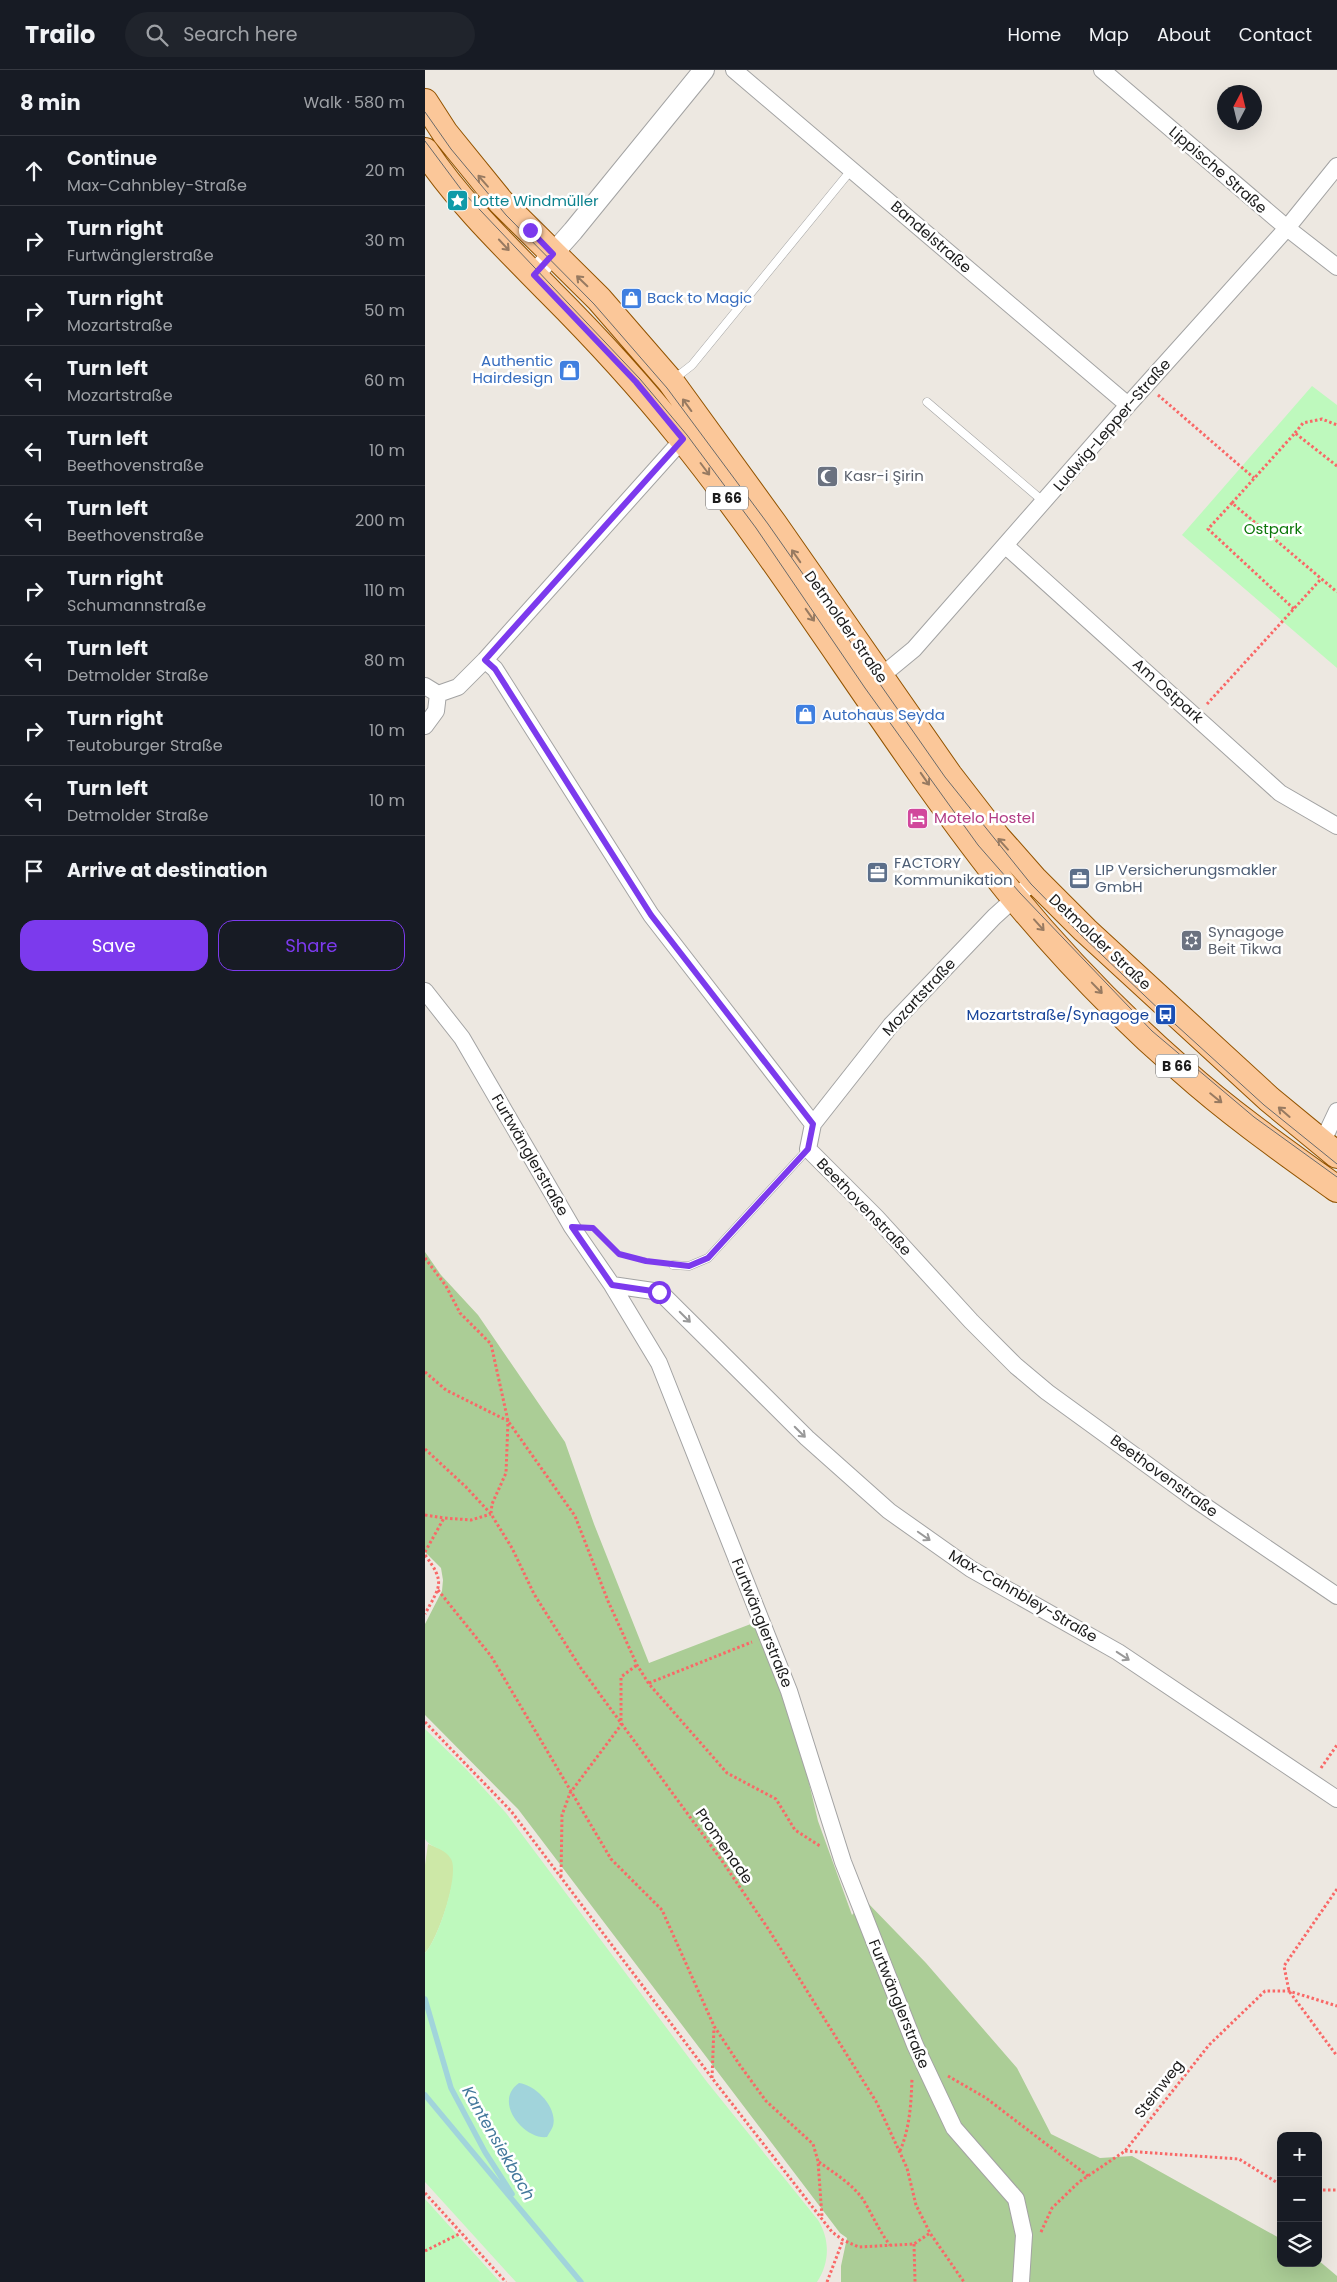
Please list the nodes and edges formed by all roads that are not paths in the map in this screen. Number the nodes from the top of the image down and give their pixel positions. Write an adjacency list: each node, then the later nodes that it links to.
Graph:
1 (703, 70): 9 (street)
2 (734, 70): 7 (street, Bandelstraße)
3 (1102, 70): 8 (street, Lippische Straße)
4 (425, 102): 9 (main road, Detmolder Straße / B 66, one-way to 4)
5 (425, 151): 11 (main road, Detmolder Straße / B 66, one-way to 11)
6 (1337, 166): 8 (street, Ludwig-Lepper-Straße)
7 (852, 169): 12 (lane); 14 (street, Bandelstraße)
8 (1287, 228): 10 (street, Lippische Straße); 14 (street, Ludwig-Lepper-Straße)
9 (553, 254): 11 (street); 12 (main road, Detmolder Straße / B 66, one-way to 9)
10 (1337, 267)
11 (534, 275): 15 (main road, Detmolder Straße / B 66)
12 (671, 382): 19 (main road, Detmolder Straße / B 66, one-way to 12)
13 (927, 402): 16 (lane)
14 (1128, 404): 16 (street, Ludwig-Lepper-Straße)
15 (683, 439): 18 (street); 24 (main road, Detmolder Straße / B 66, one-way to 24)
16 (1044, 502): 17 (street, Ludwig-Lepper-Straße)
17 (1006, 546): 19 (street, Ludwig-Lepper-Straße); 22 (street, Am Ostpark)
18 (485, 660): 20 (street); 27 (street)
19 (880, 677): 23 (main road, Detmolder Straße / B 66, one-way to 19)
20 (431, 690): 21 (street)
21 (425, 726)
22 (1337, 826)
23 (1035, 880): 24 (street, Mozartstraße); 29 (main road, Detmolder Straße / B 66, one-way to 23)
24 (1015, 898): 27 (street, Mozartstraße); 30 (main road, Detmolder Straße / B 66, one-way to 30)
25 (425, 991): 33 (street, Furtwänglerstraße)
26 (1337, 1111): 29 (street)
27 (813, 1124): 28 (street, Beethovenstraße)
28 (808, 1149): 32 (lane); 34 (street, Beethovenstraße)
29 (1329, 1149): 30 (main road)
30 (1304, 1166): 31 (main road, Detmolder Straße / B 66)
31 (1337, 1189)
32 (673, 1265)
33 (612, 1285): 35 (street, Max-Cahnbley-Straße, one-way to 35); 36 (street, Furtwänglerstraße)
34 (1337, 1596)
35 (1337, 1799)
36 (1021, 2282)

